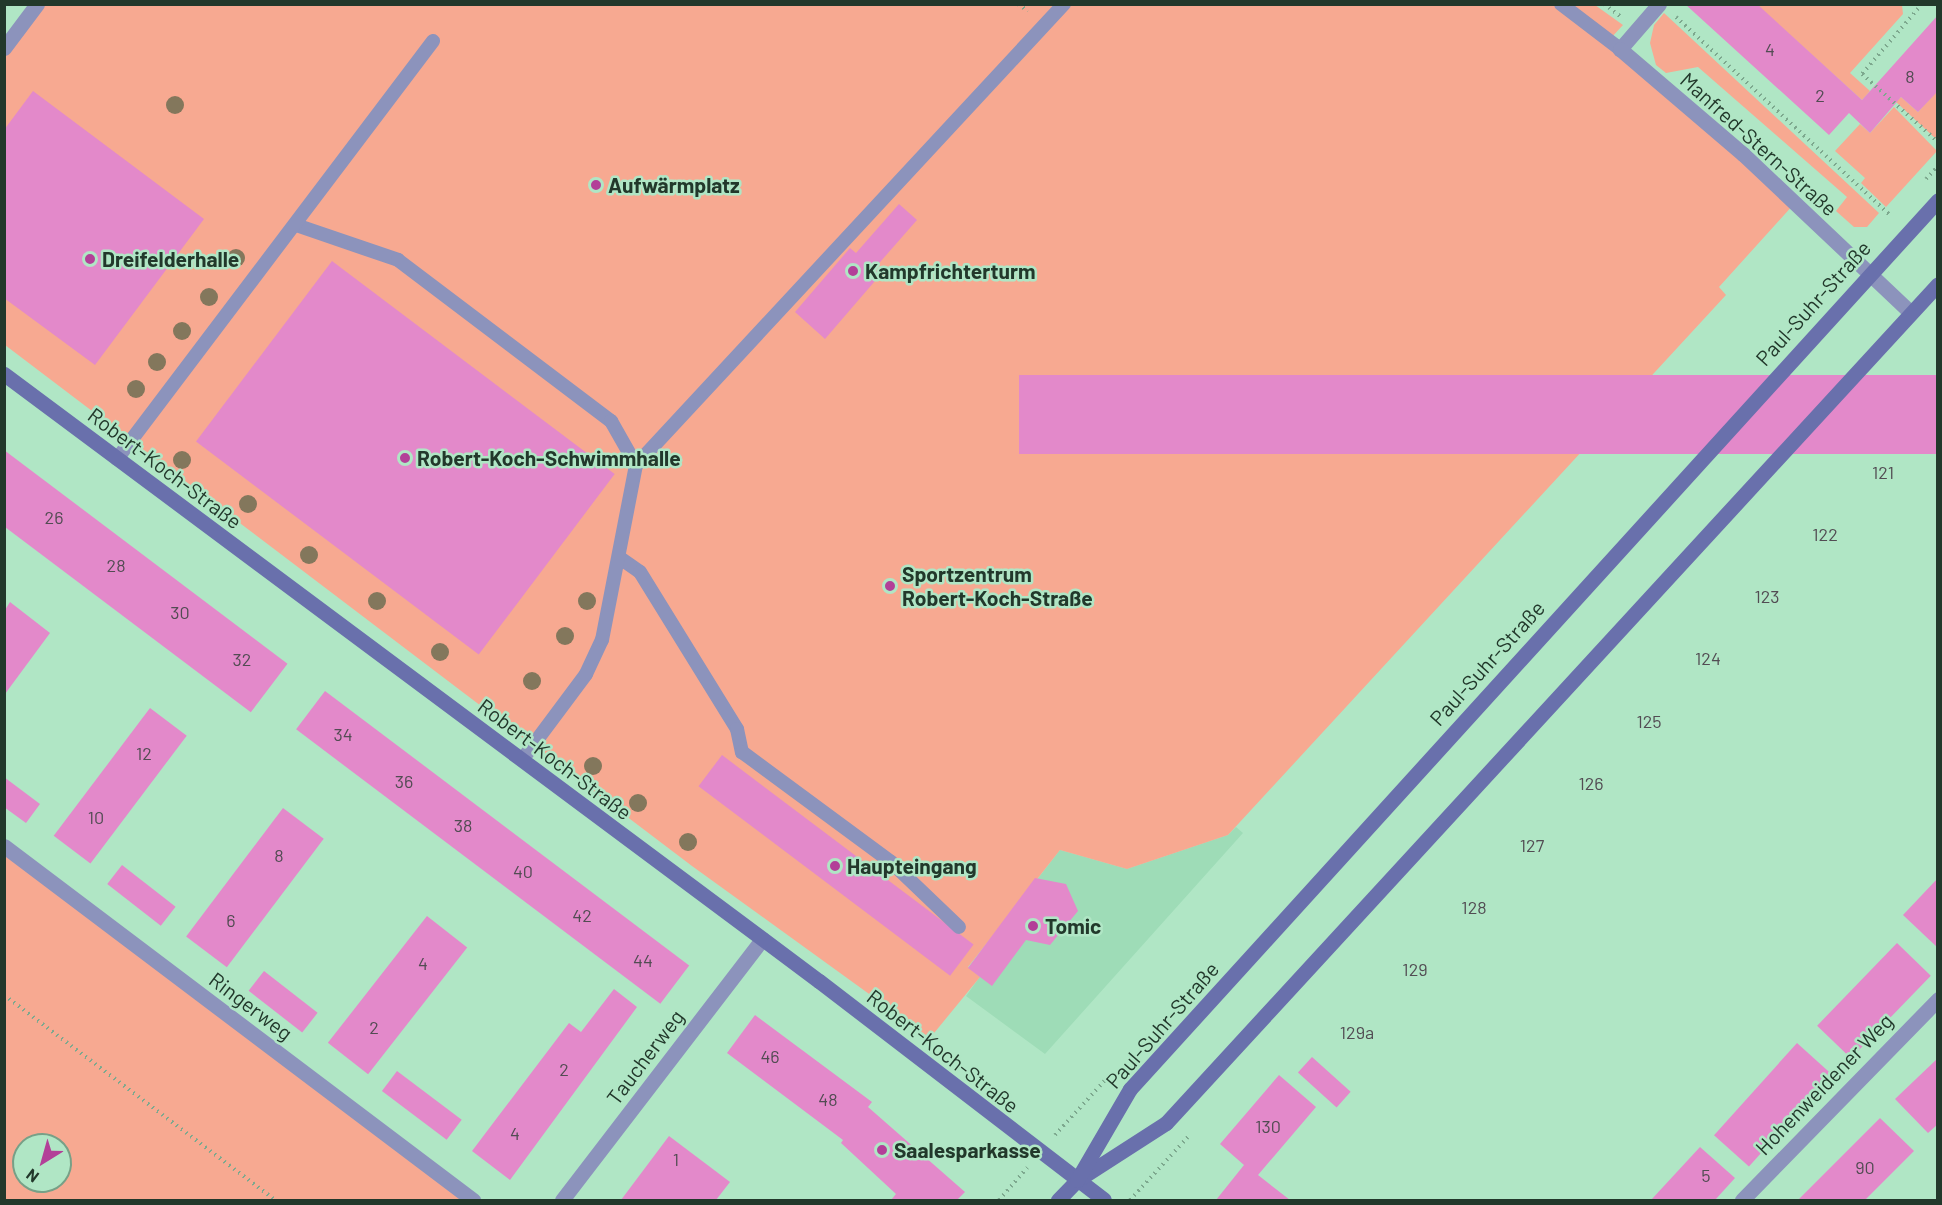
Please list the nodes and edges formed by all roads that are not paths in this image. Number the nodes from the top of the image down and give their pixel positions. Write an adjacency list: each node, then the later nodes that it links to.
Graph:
1 (37, 4): 6 (street)
2 (1064, 4): 15 (lane)
3 (1561, 4): 7 (lane)
4 (1665, 8): 7 (street)
5 (433, 40): 9 (lane)
6 (4, 48)
7 (1620, 49): 10 (street, Manfred-Stern-Straße)
8 (1938, 200): 10 (street, Paul-Suhr-Straße)
9 (296, 225): 14 (lane); 15 (lane)
10 (1869, 274): 12 (street, Manfred-Stern-Straße); 22 (street, Paul-Suhr-Straße)
11 (1938, 284): 12 (street)
12 (1911, 313): 22 (street)
13 (4, 374): 14 (street, Robert-Koch-Straße)
14 (117, 459): 17 (street, Robert-Koch-Straße)
15 (636, 465): 16 (lane)
16 (620, 558): 17 (lane); 19 (lane)
17 (522, 760): 20 (street, Robert-Koch-Straße)
18 (4, 846): 23 (street, Ringerweg)
19 (959, 927)
20 (762, 939): 22 (street, Robert-Koch-Straße); 24 (street, Taucherweg)
21 (1938, 999): 27 (street, Hohenweidener Weg)
22 (1077, 1180): 25 (street); 26 (street, Robert-Koch-Straße)
23 (473, 1200)
24 (562, 1200)
25 (1058, 1200)
26 (1104, 1200)
27 (1742, 1200)

